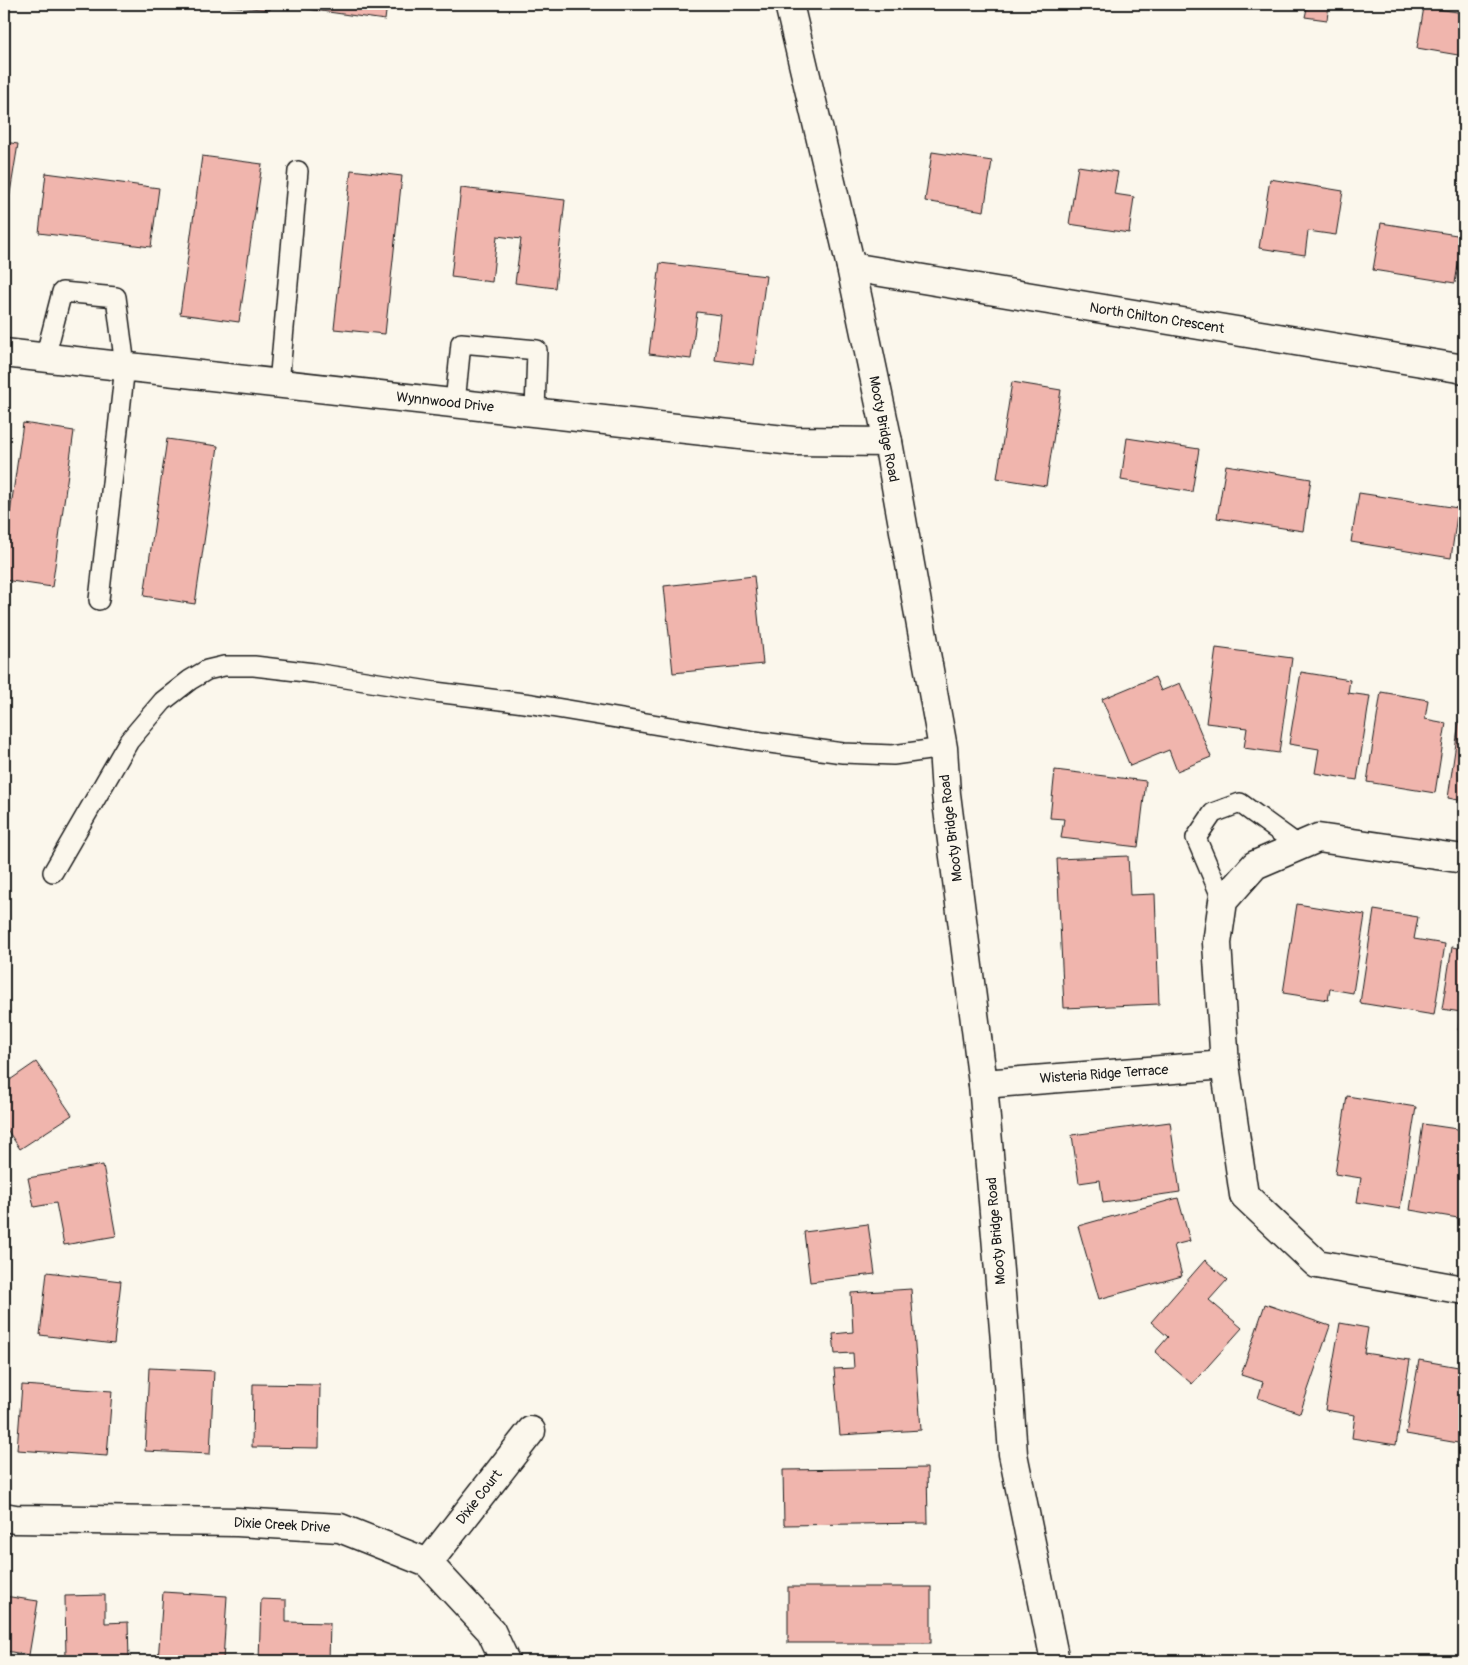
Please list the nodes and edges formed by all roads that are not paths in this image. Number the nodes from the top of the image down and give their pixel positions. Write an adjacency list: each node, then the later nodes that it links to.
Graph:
1 (789, 4): 3 (street, Mooty Bridge Road)
2 (298, 171): 8 (lane)
3 (851, 267): 7 (street, North Chilton Crescent); 11 (street, Mooty Bridge Road)
4 (4, 353): 5 (street, Wynnwood Drive)
5 (45, 358): 6 (street, Wynnwood Drive); 6 (lane)
6 (125, 366): 8 (street, Wynnwood Drive); 12 (lane)
7 (1464, 369)
8 (279, 384): 9 (street, Wynnwood Drive)
9 (455, 403): 10 (street, Wynnwood Drive); 10 (lane)
10 (535, 411): 11 (street, Wynnwood Drive)
11 (888, 442): 13 (street, Mooty Bridge Road)
12 (99, 600)
13 (943, 748): 16 (lane); 19 (street, Mooty Bridge Road)
14 (1299, 846): 15 (street); 17 (street); 17 (lane)
15 (1464, 859)
16 (52, 872)
17 (1223, 900): 18 (street)
18 (1225, 1065): 19 (street, Wisteria Ridge Terrace); 20 (street)
19 (983, 1084): 25 (street, Mooty Bridge Road)
20 (1464, 1290)
21 (531, 1431): 23 (street, Dixie Court)
22 (4, 1517): 23 (street, Dixie Creek Drive)
23 (428, 1563): 24 (street, Dixie Creek Drive)
24 (505, 1661)
25 (1056, 1661)

